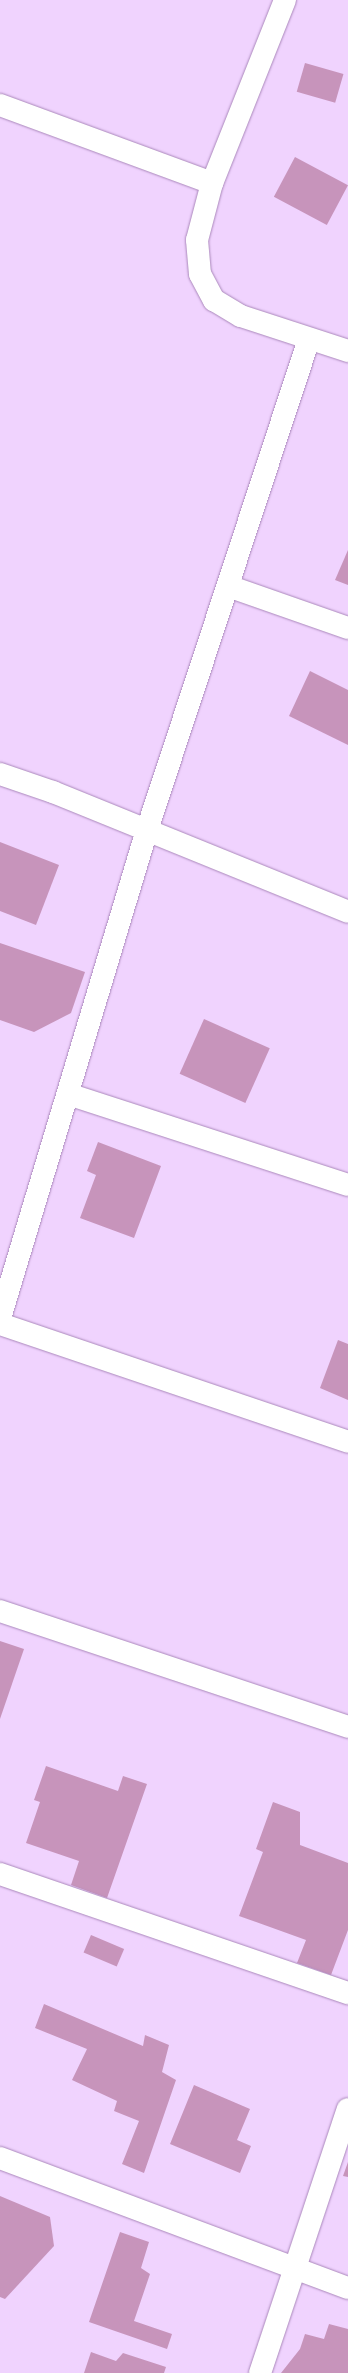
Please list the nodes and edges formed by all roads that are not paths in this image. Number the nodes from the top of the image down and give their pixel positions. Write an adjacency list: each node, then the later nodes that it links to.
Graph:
1 (285, 0): 3 (street)
2 (0, 105): 3 (street)
3 (212, 183): 4 (street)
4 (310, 339): 5 (street); 6 (street)
5 (348, 351)
6 (228, 586): 7 (street); 9 (street)
7 (348, 628)
8 (0, 774): 9 (street)
9 (148, 830): 10 (street); 11 (street)
10 (348, 912)
11 (68, 1094): 12 (street); 13 (street)
12 (348, 1185)
13 (0, 1318)
14 (0, 1324): 15 (street)
15 (348, 1442)
16 (0, 1611): 17 (street)
17 (348, 1727)
18 (0, 1874): 19 (street)
19 (348, 1993)
20 (348, 2109): 22 (street)
21 (0, 2158): 22 (street)
22 (296, 2269): 23 (street); 24 (street)
23 (348, 2288)
24 (260, 2373)

